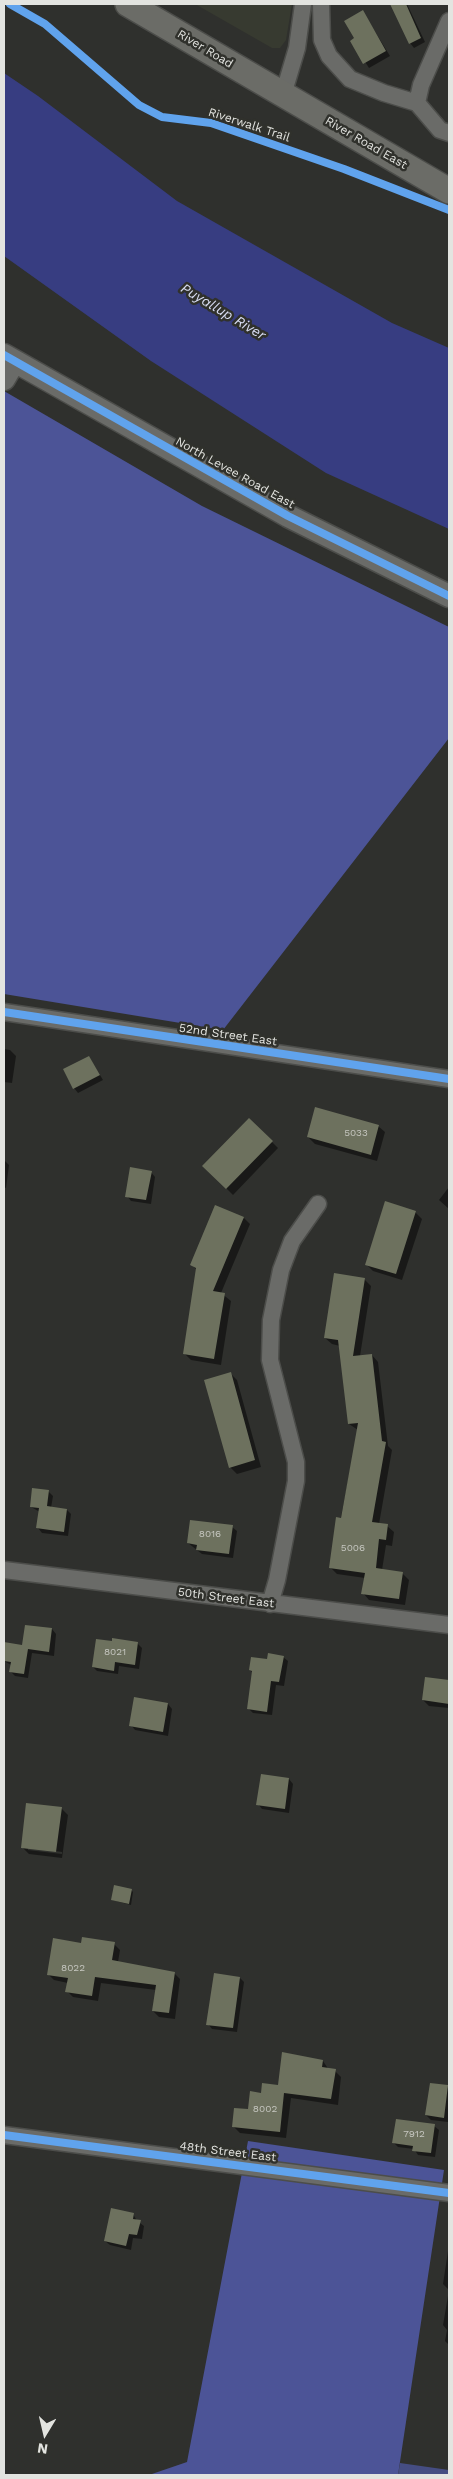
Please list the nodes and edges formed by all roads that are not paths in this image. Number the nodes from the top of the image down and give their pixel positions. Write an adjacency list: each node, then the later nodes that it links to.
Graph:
1 (128, 4): 5 (main road, River Road)
2 (303, 4): 5 (street)
3 (321, 4): 6 (street)
4 (449, 21): 6 (street)
5 (283, 95): 8 (main road, River Road East)
6 (417, 103): 7 (street)
7 (449, 133)
8 (449, 191)
9 (7, 365): 10 (street, North Levee Road East)
10 (449, 596)
11 (4, 1012): 12 (street, 52nd Street East)
12 (449, 1079)
13 (318, 1204): 15 (street)
14 (4, 1570): 15 (street, 50th Street East)
15 (270, 1604): 16 (street, 50th Street East)
16 (449, 1625)
17 (4, 2134): 18 (street, 48th Street East)
18 (449, 2193)

